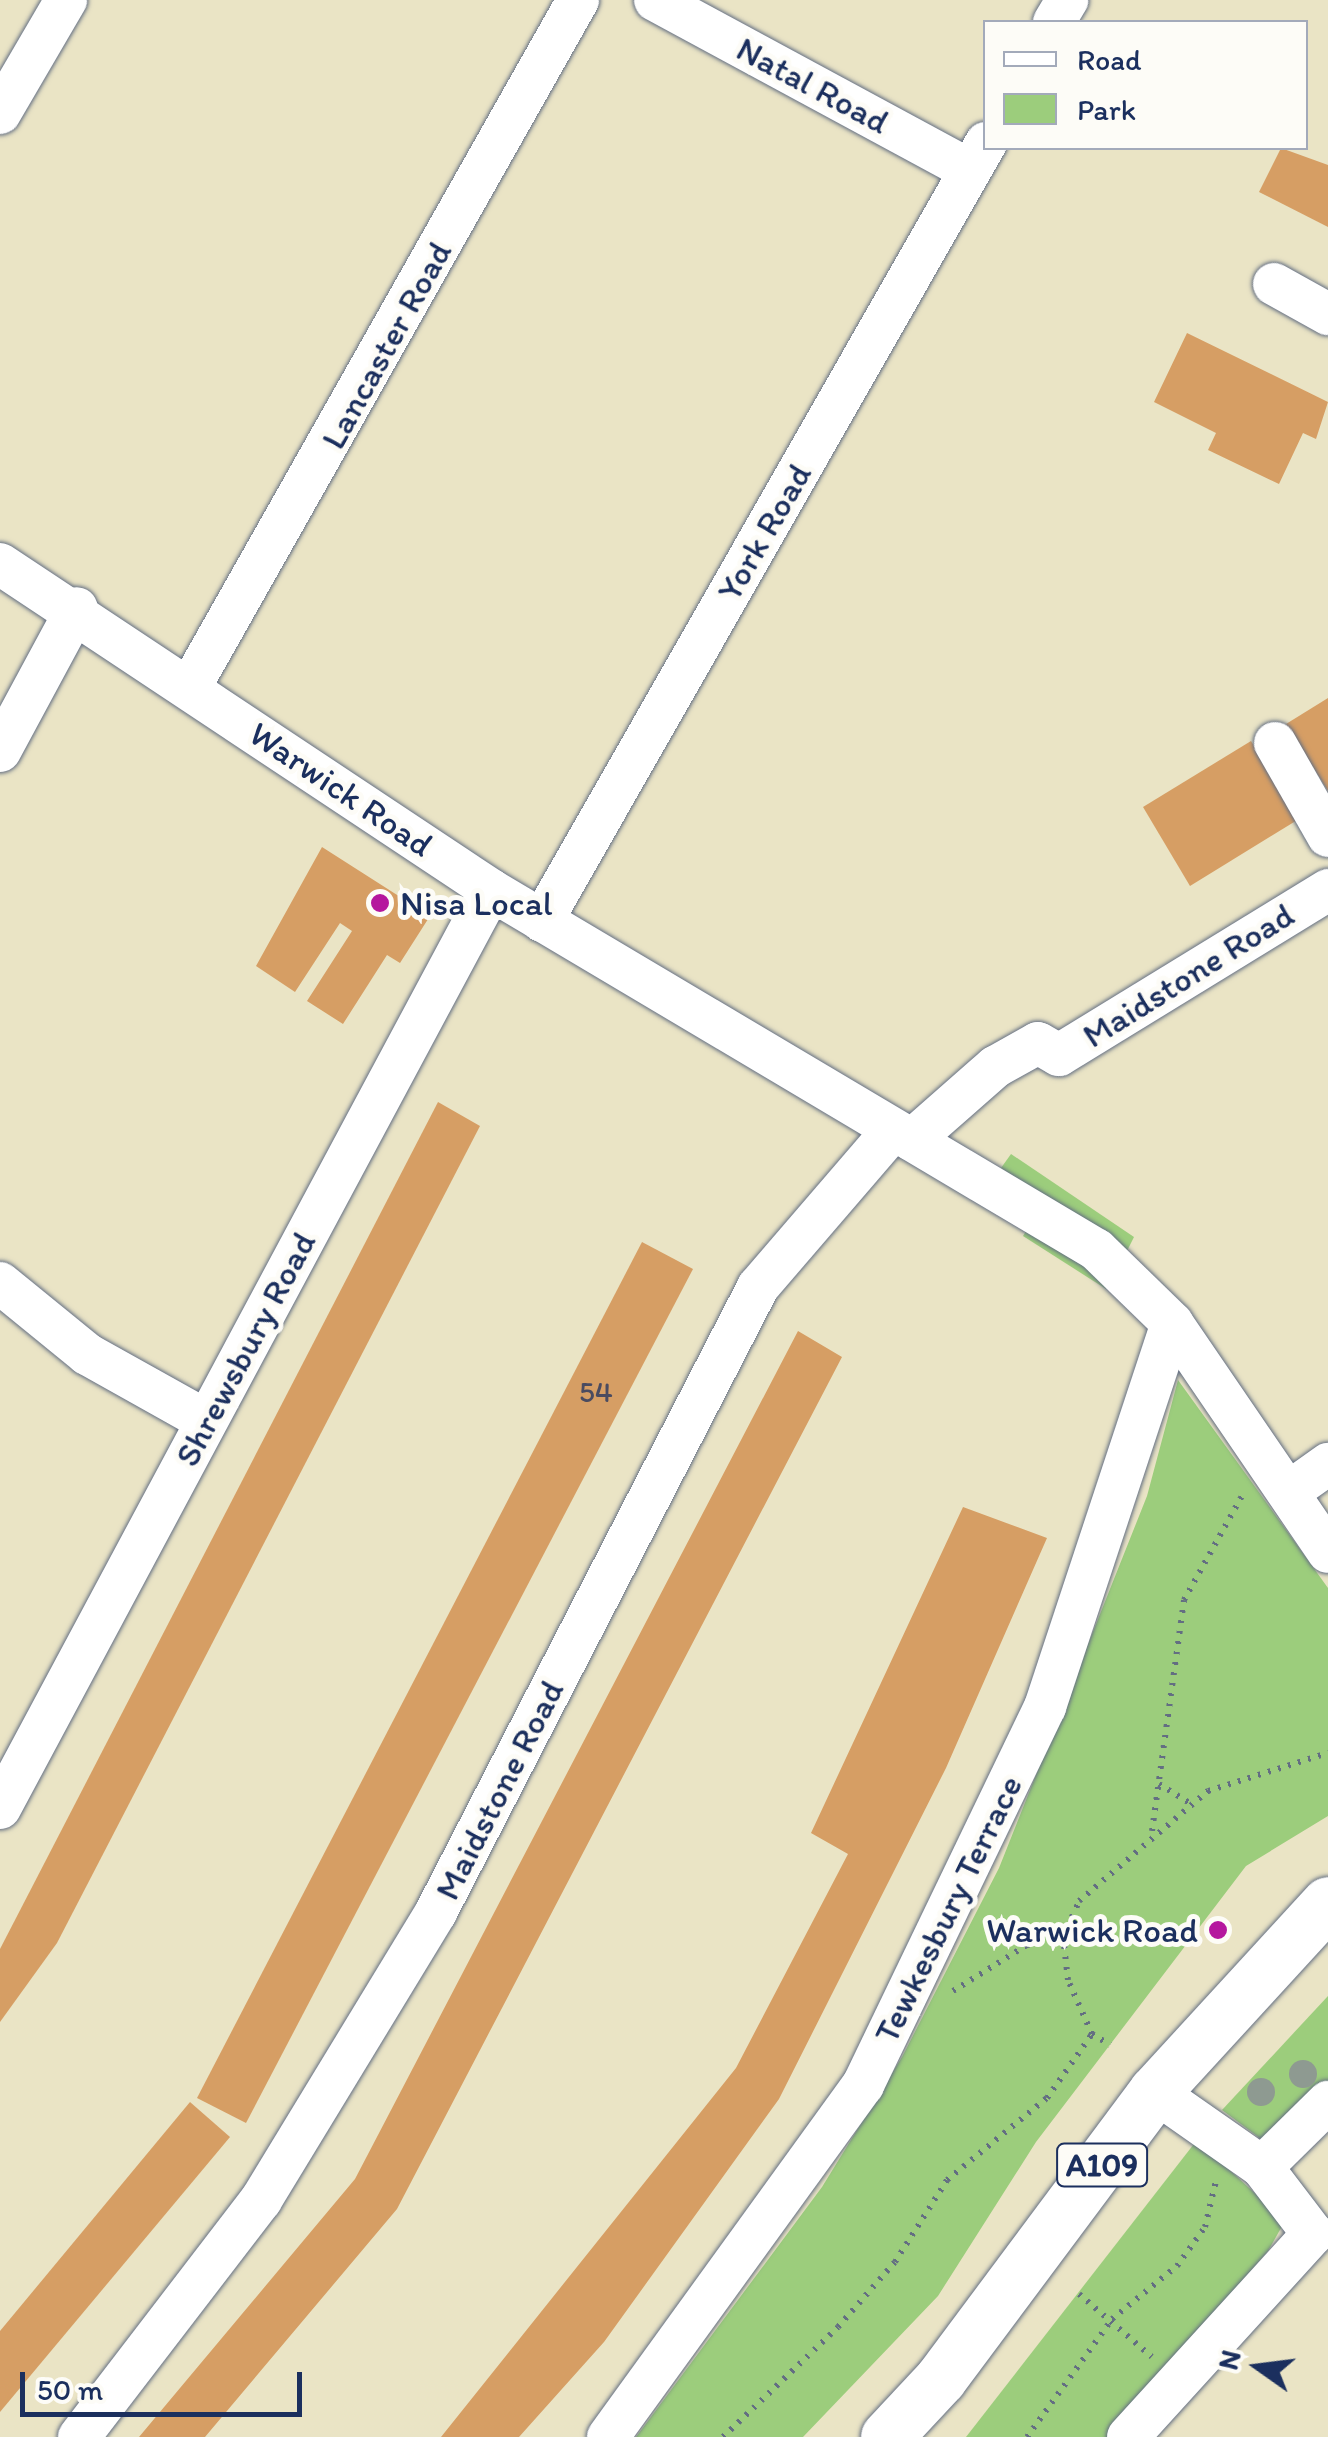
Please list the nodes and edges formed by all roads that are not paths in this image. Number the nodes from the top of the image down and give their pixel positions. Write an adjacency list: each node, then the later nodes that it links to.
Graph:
1 (66, 0): 4 (street)
2 (578, 0): 10 (street, Lancaster Road)
3 (655, 0): 5 (street, Natal Road)
4 (0, 113)
5 (978, 156): 16 (street, York Road)
6 (1274, 284): 7 (street)
7 (1328, 314)
8 (0, 564): 9 (street, Warwick Road)
9 (77, 608): 10 (street, Warwick Road); 12 (street)
10 (190, 687): 14 (street, Warwick Road)
11 (1275, 743): 13 (street)
12 (0, 751)
13 (1328, 836)
14 (491, 890): 16 (street, Warwick Road); 20 (street, Shrewsbury Road)
15 (1328, 890): 17 (street, Maidstone Road)
16 (542, 921): 17 (street, Warwick Road)
17 (902, 1135): 19 (street, Warwick Road); 29 (street, Maidstone Road)
18 (0, 1283): 20 (street)
19 (1172, 1323): 22 (street); 30 (street, Tewkesbury Terrace)
20 (205, 1420): 24 (street, Shrewsbury Road)
21 (1328, 1464): 22 (street)
22 (1272, 1484): 23 (street)
23 (1328, 1552)
24 (0, 1808)
25 (1328, 1903): 26 (main road, A109)
26 (1154, 2092): 28 (street); 31 (main road, A109)
27 (1328, 2102): 28 (street)
28 (1262, 2167): 32 (street)
29 (80, 2437)
30 (608, 2437)
31 (887, 2437)
32 (1128, 2437)

